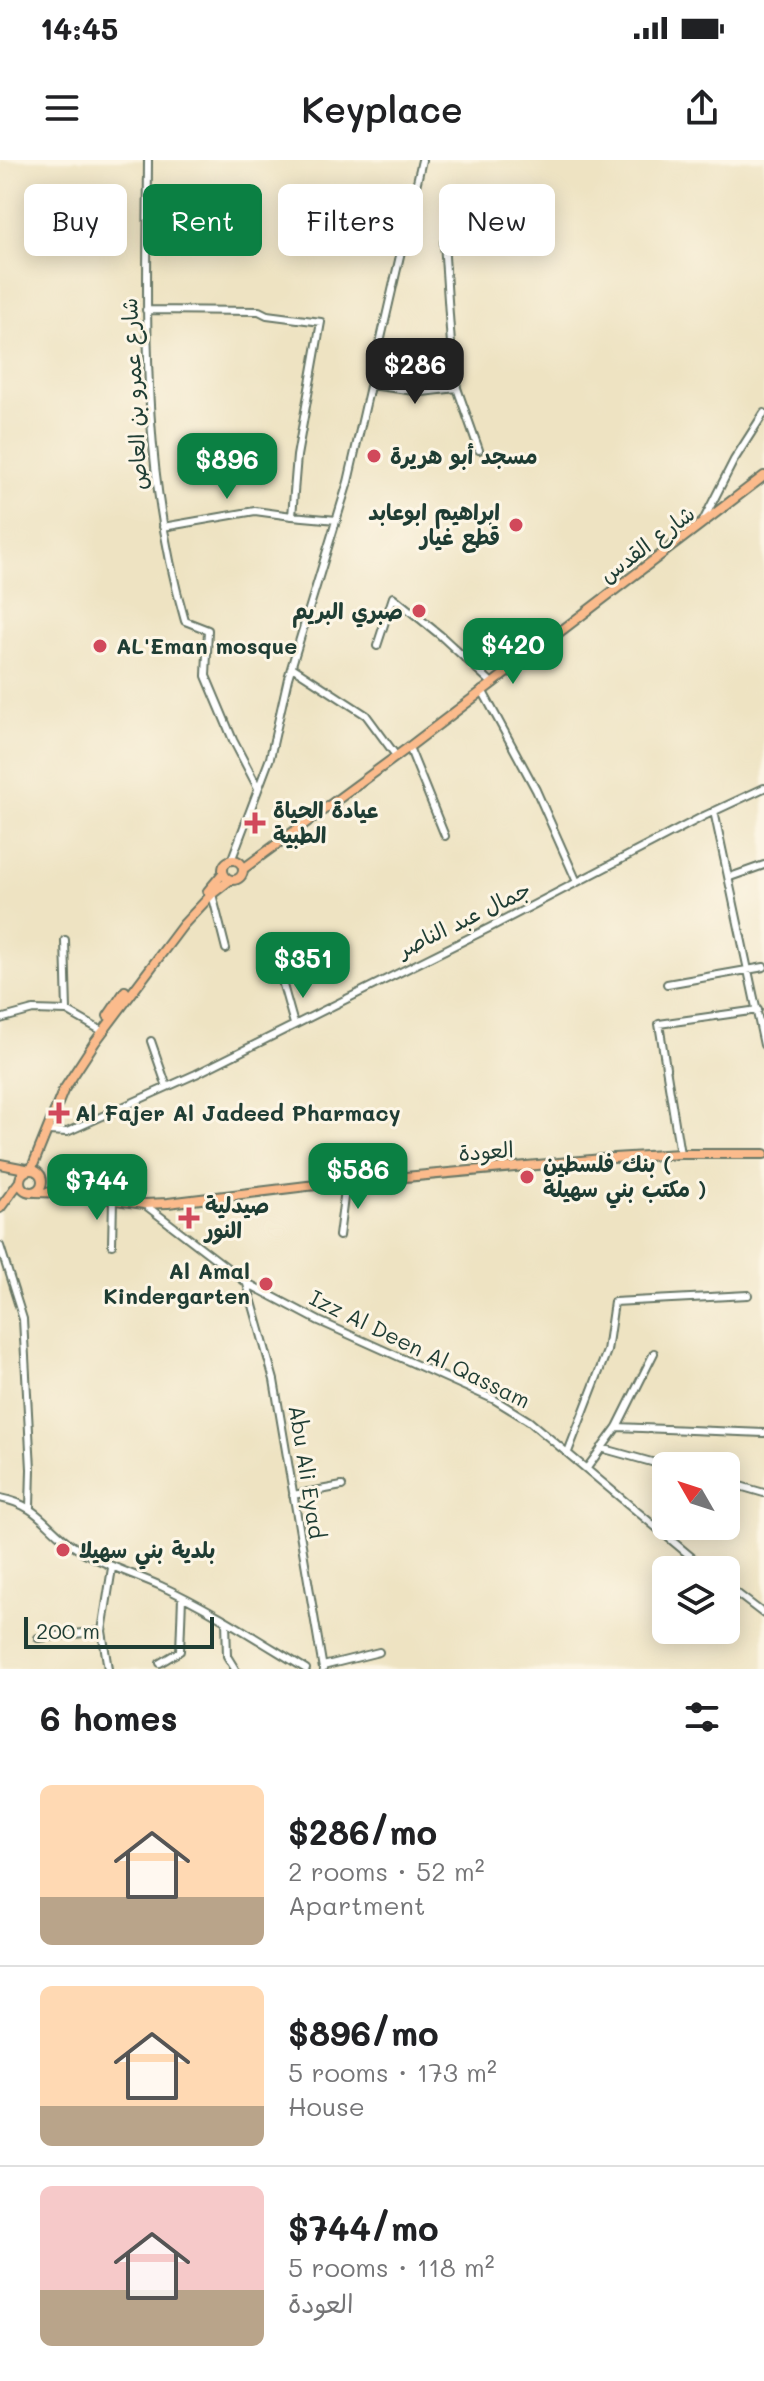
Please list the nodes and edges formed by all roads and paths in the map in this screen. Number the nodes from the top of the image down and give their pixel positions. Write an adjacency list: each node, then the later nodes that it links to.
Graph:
1 (148, 160): 4 (street, شارع عمرو بن العاص)
2 (422, 160): 5 (street)
3 (445, 256): 6 (street)
4 (146, 310): 10 (street); 13 (street, شارع عمرو بن العاص)
5 (371, 385): 6 (street); 11 (street)
6 (457, 388): 8 (street)
7 (764, 413): 12 (street)
8 (479, 450)
9 (764, 476): 12 (main road, شارع القدس)
10 (292, 516): 11 (street); 13 (street)
11 (337, 520): 15 (street)
12 (702, 525): 16 (main road, شارع القدس)
13 (163, 527): 20 (street, شارع عمرو بن العاص)
14 (377, 646): 16 (street)
15 (292, 667): 19 (street); 20 (street)
16 (492, 683): 17 (main road, شارع القدس)
17 (482, 690): 18 (main road, شارع القدس); 30 (street)
18 (409, 747): 19 (main road, شارع القدس); 23 (street)
19 (397, 757): 26 (main road, شارع القدس)
20 (258, 788): 24 (street)
21 (764, 788): 22 (street, جمال عبد الناصر)
22 (714, 811): 28 (street); 30 (street, جمال عبد الناصر)
23 (445, 836)
24 (231, 861): 26 (main road); 27 (main road)
25 (764, 865): 28 (street)
26 (243, 869): 29 (main road)
27 (223, 873): 29 (main road); 42 (main road)
28 (730, 877): 35 (street)
29 (230, 880): 31 (main road)
30 (577, 882): 41 (street, جمال عبد الناصر)
31 (212, 894): 33 (street); 42 (main road)
32 (65, 940): 39 (street)
33 (226, 949)
34 (764, 967): 35 (street)
35 (750, 969): 36 (street); 38 (street)
36 (667, 984)
37 (283, 985): 41 (street)
38 (758, 1010): 44 (street); 47 (street)
39 (67, 1011): 40 (street); 42 (street)
40 (0, 1019)
41 (294, 1024): 45 (street, جمال عبد الناصر)
42 (101, 1031): 46 (main road)
43 (151, 1041): 45 (street)
44 (764, 1044)
45 (167, 1087): 46 (street, جمال عبد الناصر)
46 (48, 1131): 50 (main road)
47 (680, 1154): 48 (main road, العودة); 52 (main road, العودة)
48 (764, 1154)
49 (5, 1165): 50 (main road); 51 (main road)
50 (37, 1173): 51 (main road); 53 (main road); 54 (main road, العودة)
51 (21, 1179): 53 (main road); 57 (main road)
52 (346, 1182): 56 (main road, العودة); 58 (street)
53 (33, 1192): 54 (main road, العودة); 57 (main road)
54 (67, 1193): 55 (main road, العودة)
55 (113, 1199): 56 (main road, العودة); 59 (street)
56 (144, 1204): 61 (street, Izz Al Deen Al Qassam)
57 (2, 1206)
58 (339, 1236)
59 (112, 1245)
60 (0, 1246): 75 (street)
61 (247, 1283): 67 (street, Izz Al Deen Al Qassam); 73 (street, Abu Ali Eyad)
62 (748, 1295): 67 (street)
63 (654, 1353): 64 (street)
64 (617, 1427): 65 (street); 66 (street)
65 (764, 1433)
66 (601, 1448): 68 (street); 69 (street)
67 (568, 1452): 69 (street, Izz Al Deen Al Qassam)
68 (652, 1462)
69 (587, 1468): 76 (street, Izz Al Deen Al Qassam)
70 (342, 1486): 73 (street)
71 (740, 1486): 72 (street)
72 (764, 1493)
73 (293, 1495): 86 (street, Abu Ali Eyad)
74 (0, 1498): 75 (street)
75 (30, 1507): 77 (street)
76 (690, 1556)
77 (112, 1568): 79 (street); 82 (street)
78 (740, 1596): 80 (street)
79 (182, 1597): 81 (street); 85 (street)
80 (764, 1614)
81 (226, 1621): 88 (street); 89 (street)
82 (102, 1631): 83 (street); 87 (street)
83 (38, 1638)
84 (379, 1652): 86 (street)
85 (160, 1663)
86 (323, 1668)
87 (108, 1669)
88 (235, 1669)
89 (306, 1669)

